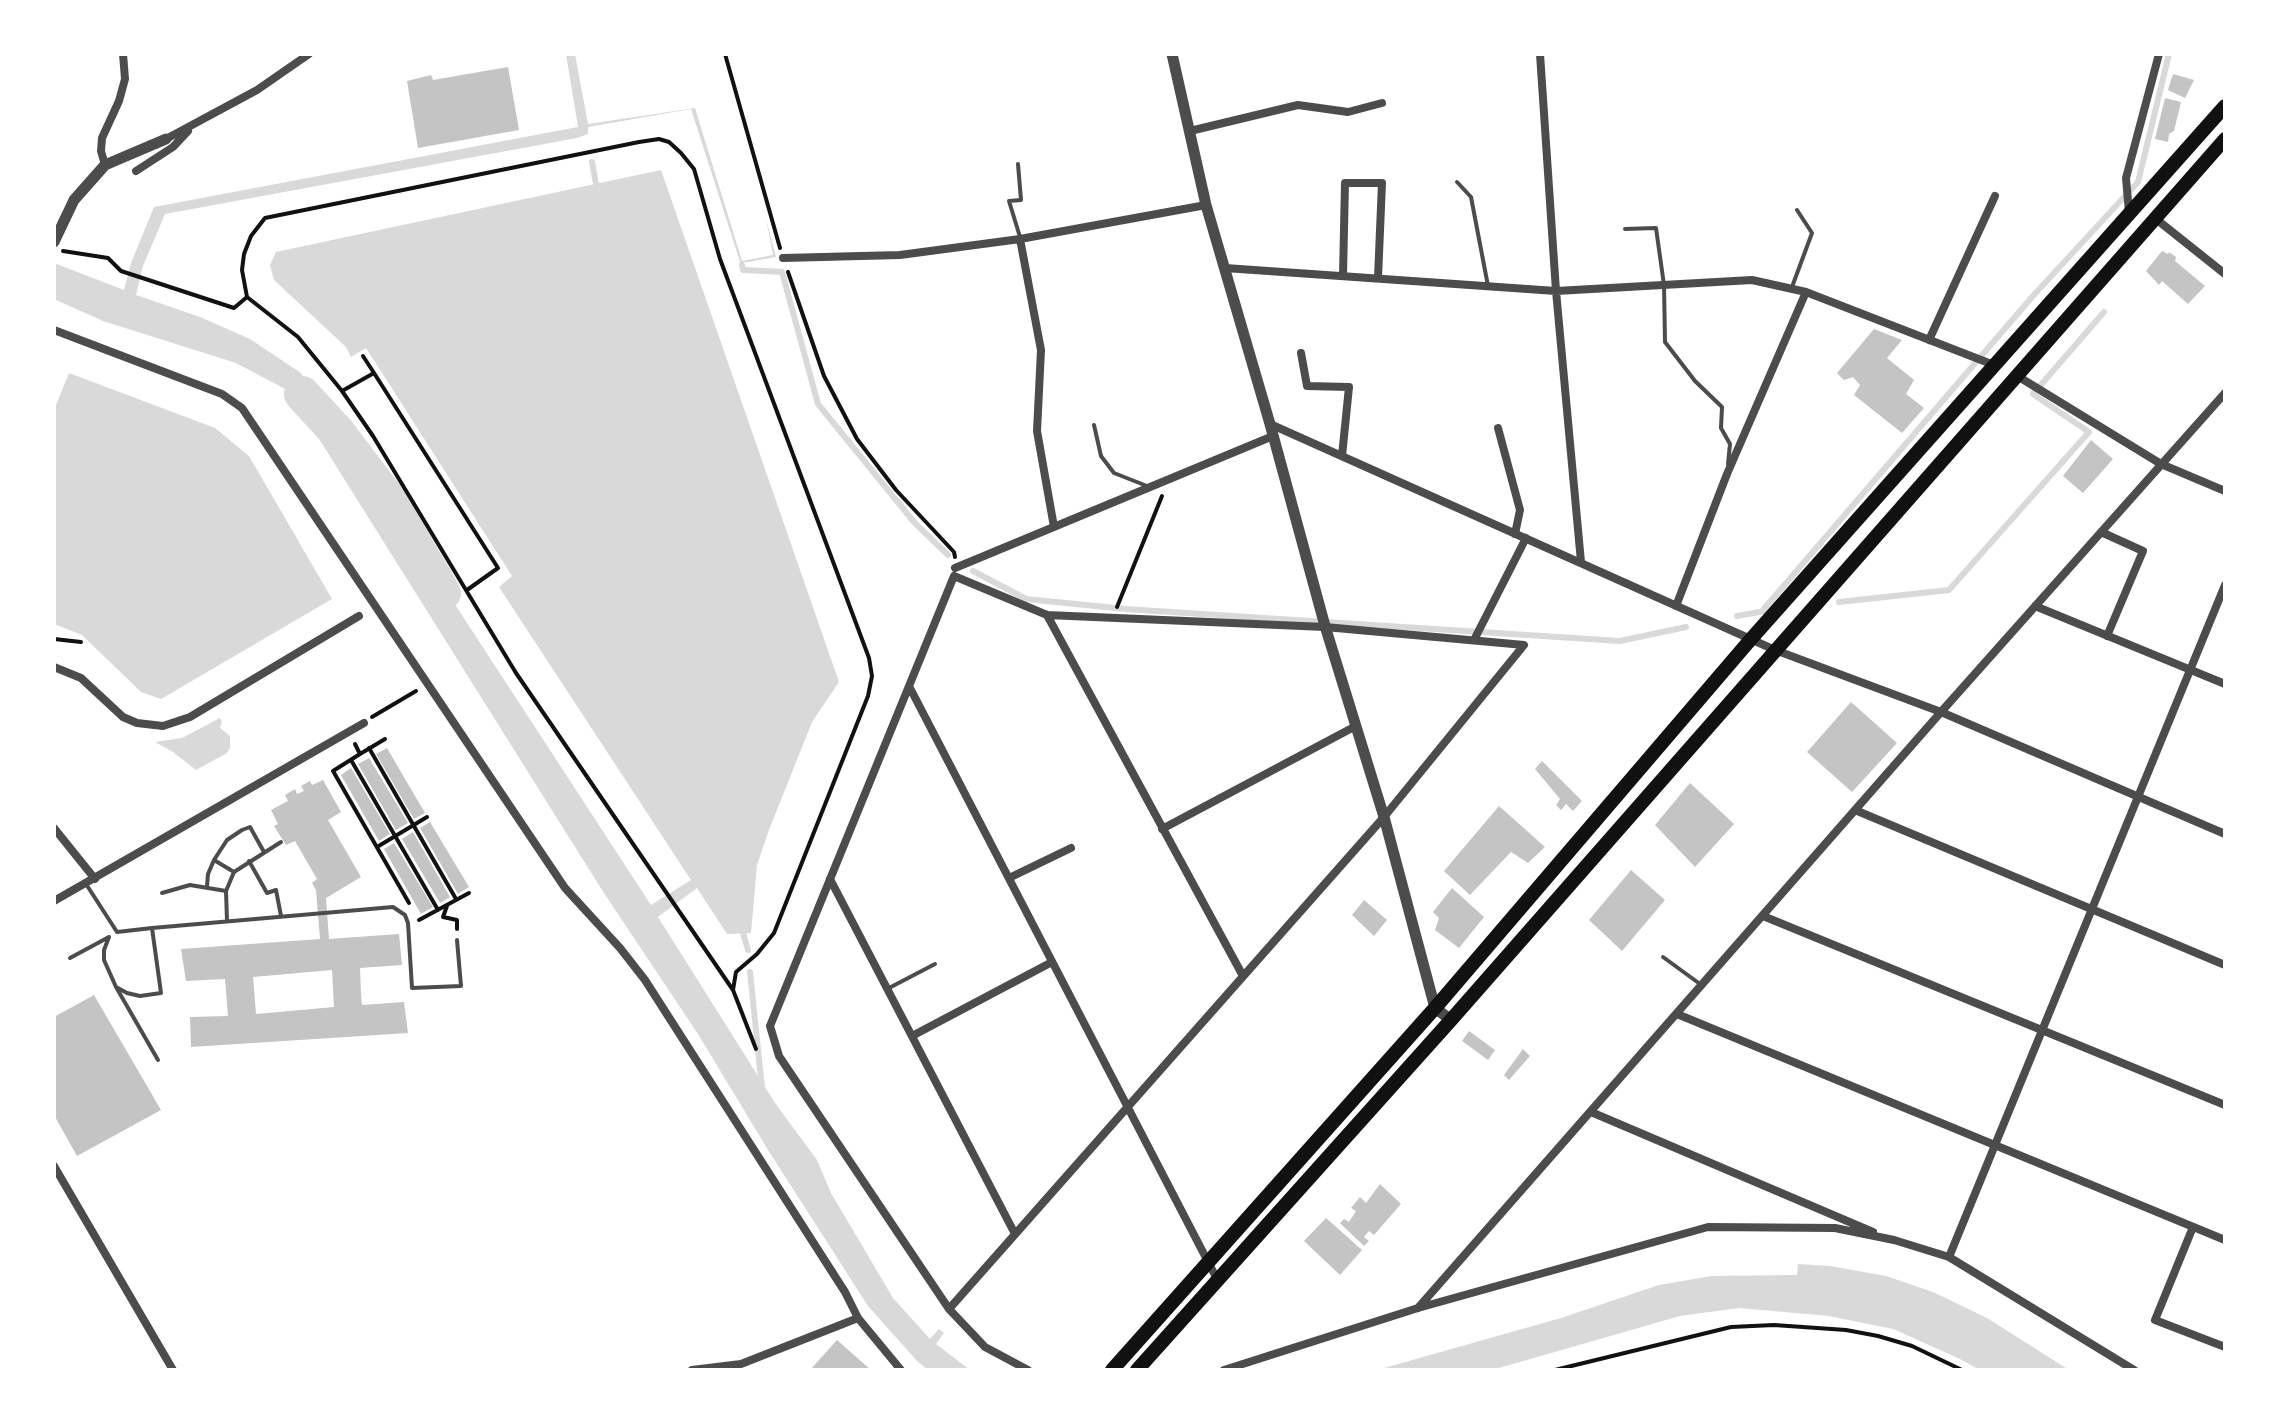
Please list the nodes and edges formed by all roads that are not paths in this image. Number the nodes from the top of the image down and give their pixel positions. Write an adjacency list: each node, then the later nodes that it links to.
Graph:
1 (123, 54): 13 (street)
2 (309, 54): 8 (street)
3 (1172, 54): 9 (street)
4 (1540, 54): 32 (street)
5 (2159, 54): 19 (street)
6 (1382, 103): 9 (street)
7 (2225, 106): 19 (main road)
8 (194, 124): 10 (street); 14 (street)
9 (1190, 131): 17 (street)
10 (166, 139): 13 (street)
11 (2225, 139): 20 (main road)
12 (1018, 164): 22 (lane)
13 (105, 165): 23 (street)
14 (136, 171)
15 (1457, 182): 30 (lane)
16 (1995, 196): 37 (street)
17 (1206, 205): 22 (street); 25 (street)
18 (1797, 210): 31 (lane)
19 (2129, 215): 39 (main road)
20 (2156, 219): 26 (street); 40 (main road)
21 (1625, 229): 29 (lane)
22 (1020, 239): 24 (street); 50 (street)
23 (54, 244)
24 (783, 258)
25 (1225, 268): 27 (street); 44 (street)
26 (2225, 274)
27 (1343, 276): 28 (street); 28 (street)
28 (1378, 278): 30 (street)
29 (1664, 285): 31 (street); 32 (street); 47 (lane)
30 (1488, 286): 32 (street)
31 (1791, 289): 33 (street)
32 (1556, 291): 54 (street)
33 (1806, 292): 37 (street); 47 (street)
34 (54, 330): 35 (street)
35 (64, 334): 36 (street); 129 (street)
36 (54, 339)
37 (1929, 340): 39 (street)
38 (1301, 353): 45 (street)
39 (1994, 365): 64 (main road)
40 (2025, 380): 46 (street); 65 (main road)
41 (2225, 393): 46 (street)
42 (1094, 425): 48 (lane)
43 (1498, 428): 52 (street)
44 (1272, 430): 45 (street); 48 (street); 61 (street)
45 (1342, 456): 52 (street)
46 (2161, 464): 49 (street); 51 (street)
47 (1727, 474): 57 (street)
48 (1149, 487): 50 (street)
49 (2225, 491)
50 (1054, 527): 55 (street)
51 (2101, 532): 58 (street); 62 (street)
52 (1515, 534): 53 (street)
53 (1526, 538): 54 (street); 63 (street)
54 (1581, 562): 57 (street)
55 (955, 568)
56 (2225, 585): 67 (street)
57 (1676, 606): 64 (street)
58 (2035, 606): 62 (street); 70 (street)
59 (1047, 615): 61 (street); 69 (street); 77 (street)
60 (359, 616): 66 (street)
61 (1324, 622): 63 (street); 72 (street)
62 (2107, 636): 67 (street)
63 (1474, 639): 75 (street)
64 (1751, 639): 65 (street); 109 (main road)
65 (1775, 650): 70 (street); 111 (main road)
66 (54, 667)
67 (2189, 670): 68 (street); 73 (street)
68 (2225, 684)
69 (910, 688): 85 (street); 86 (street)
70 (1941, 712): 73 (street); 74 (street)
71 (364, 723): 87 (street)
72 (1354, 727): 75 (street); 77 (street)
73 (2140, 797): 78 (street); 92 (street)
74 (1855, 810): 92 (street); 94 (street)
75 (1384, 817): 105 (street); 109 (street)
76 (54, 828): 87 (street)
77 (1162, 829): 105 (street)
78 (2225, 834)
79 (281, 842): 81 (lane)
80 (1071, 848): 85 (street)
81 (264, 852): 82 (lane); 83 (lane)
82 (214, 860): 84 (lane); 88 (lane)
83 (249, 861): 84 (lane); 93 (lane)
84 (234, 872): 89 (lane)
85 (1009, 878): 102 (street)
86 (830, 879): 108 (street); 128 (street)
87 (90, 881): 91 (street); 97 (lane)
88 (207, 886): 89 (lane); 90 (lane)
89 (226, 891): 95 (lane)
90 (162, 893)
91 (54, 901)
92 (2091, 910): 104 (street); 112 (street)
93 (281, 916): 95 (lane); 99 (lane)
94 (1763, 916): 106 (street); 112 (street)
95 (227, 921): 96 (lane)
96 (152, 928): 97 (lane); 107 (lane)
97 (117, 932): 98 (lane)
98 (109, 937): 101 (lane); 107 (lane)
99 (457, 940)
100 (1663, 957): 106 (lane)
101 (70, 958)
102 (1052, 962): 113 (street); 116 (street)
103 (935, 964): 108 (lane)
104 (2225, 965)
105 (1243, 976): 116 (street)
106 (1702, 985): 110 (street)
107 (116, 987): 114 (lane)
108 (887, 989): 113 (street)
109 (1435, 1008): 111 (street); 125 (main road)
110 (1677, 1014): 117 (street); 118 (street)
111 (1451, 1020): 126 (main road)
112 (2042, 1031): 115 (street); 118 (street)
113 (912, 1036): 121 (street)
114 (158, 1060)
115 (2225, 1105)
116 (1127, 1107): 121 (street); 125 (street)
117 (1591, 1112): 122 (street); 127 (street)
118 (1995, 1145): 120 (street); 124 (street)
119 (54, 1166): 131 (street)
120 (2193, 1227): 123 (street); 130 (street)
121 (1015, 1234): 128 (street)
122 (1894, 1240): 124 (street); 127 (street)
123 (2225, 1240)
124 (1949, 1257): 138 (street)
125 (1208, 1262): 126 (street); 135 (main road)
126 (1219, 1282): 136 (main road)
127 (1418, 1308): 137 (street)
128 (949, 1309): 134 (street)
129 (858, 1318): 132 (street); 133 (street)
130 (2225, 1347)
131 (173, 1370)
132 (692, 1370)
133 (901, 1370)
134 (1028, 1370)
135 (1112, 1370)
136 (1137, 1370)
137 (1224, 1370)
138 (2134, 1370)

